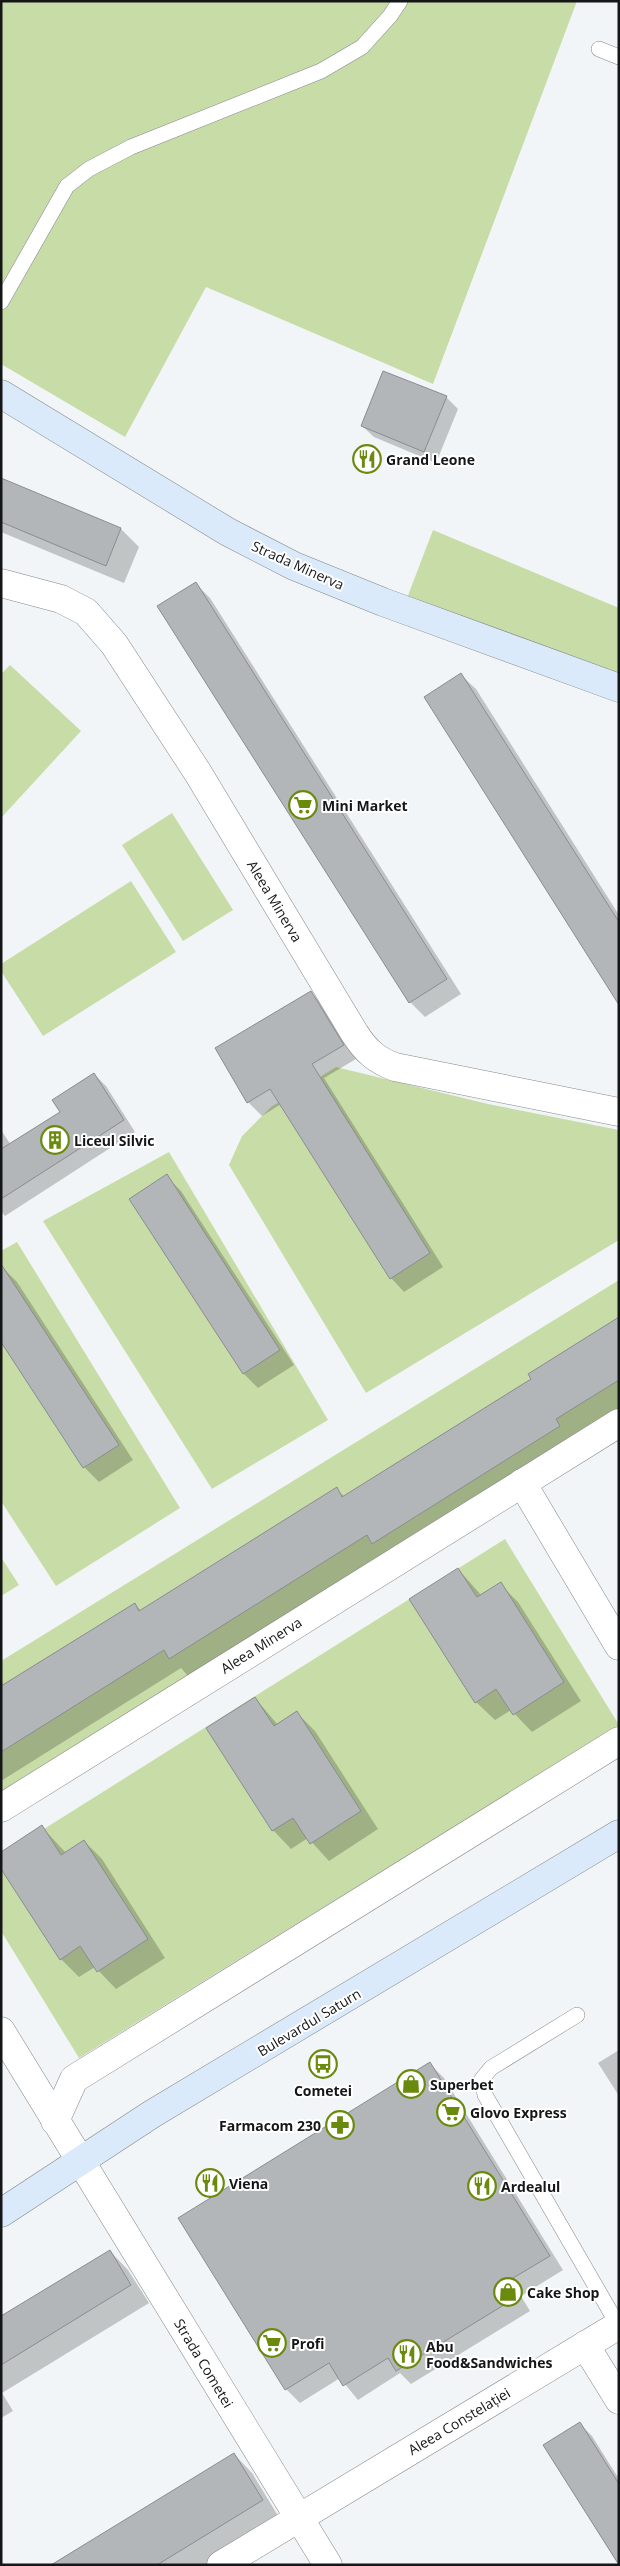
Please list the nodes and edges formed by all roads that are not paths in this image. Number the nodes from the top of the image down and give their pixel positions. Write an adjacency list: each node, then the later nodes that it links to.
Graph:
1 (400, 1): 4 (lane)
2 (599, 49): 3 (lane)
3 (619, 57)
4 (1, 302)
5 (1, 394): 7 (main road, Strada Minerva)
6 (1, 583): 8 (street, Aleea Minerva)
7 (619, 688)
8 (619, 1112)
9 (619, 1423): 10 (street, Aleea Minerva)
10 (522, 1483): 11 (street); 13 (street, Aleea Minerva)
11 (619, 1646)
12 (619, 1741): 17 (street)
13 (1, 1808)
14 (619, 1834): 18 (main road, Bulevardul Saturn)
15 (577, 2015): 20 (lane)
16 (1, 2031): 17 (street, Strada Cometei)
17 (55, 2121): 18 (street, Strada Cometei)
18 (80, 2160): 19 (main road, Bulevardul Saturn); 23 (street, Strada Cometei)
19 (1, 2213)
20 (618, 2325): 21 (street, Aleea Constelației)
21 (585, 2345): 22 (street); 23 (street, Aleea Constelației)
22 (619, 2400)
23 (298, 2518): 24 (street, Aleea Constelației); 25 (street, Strada Cometei)
24 (221, 2565)
25 (328, 2565)

